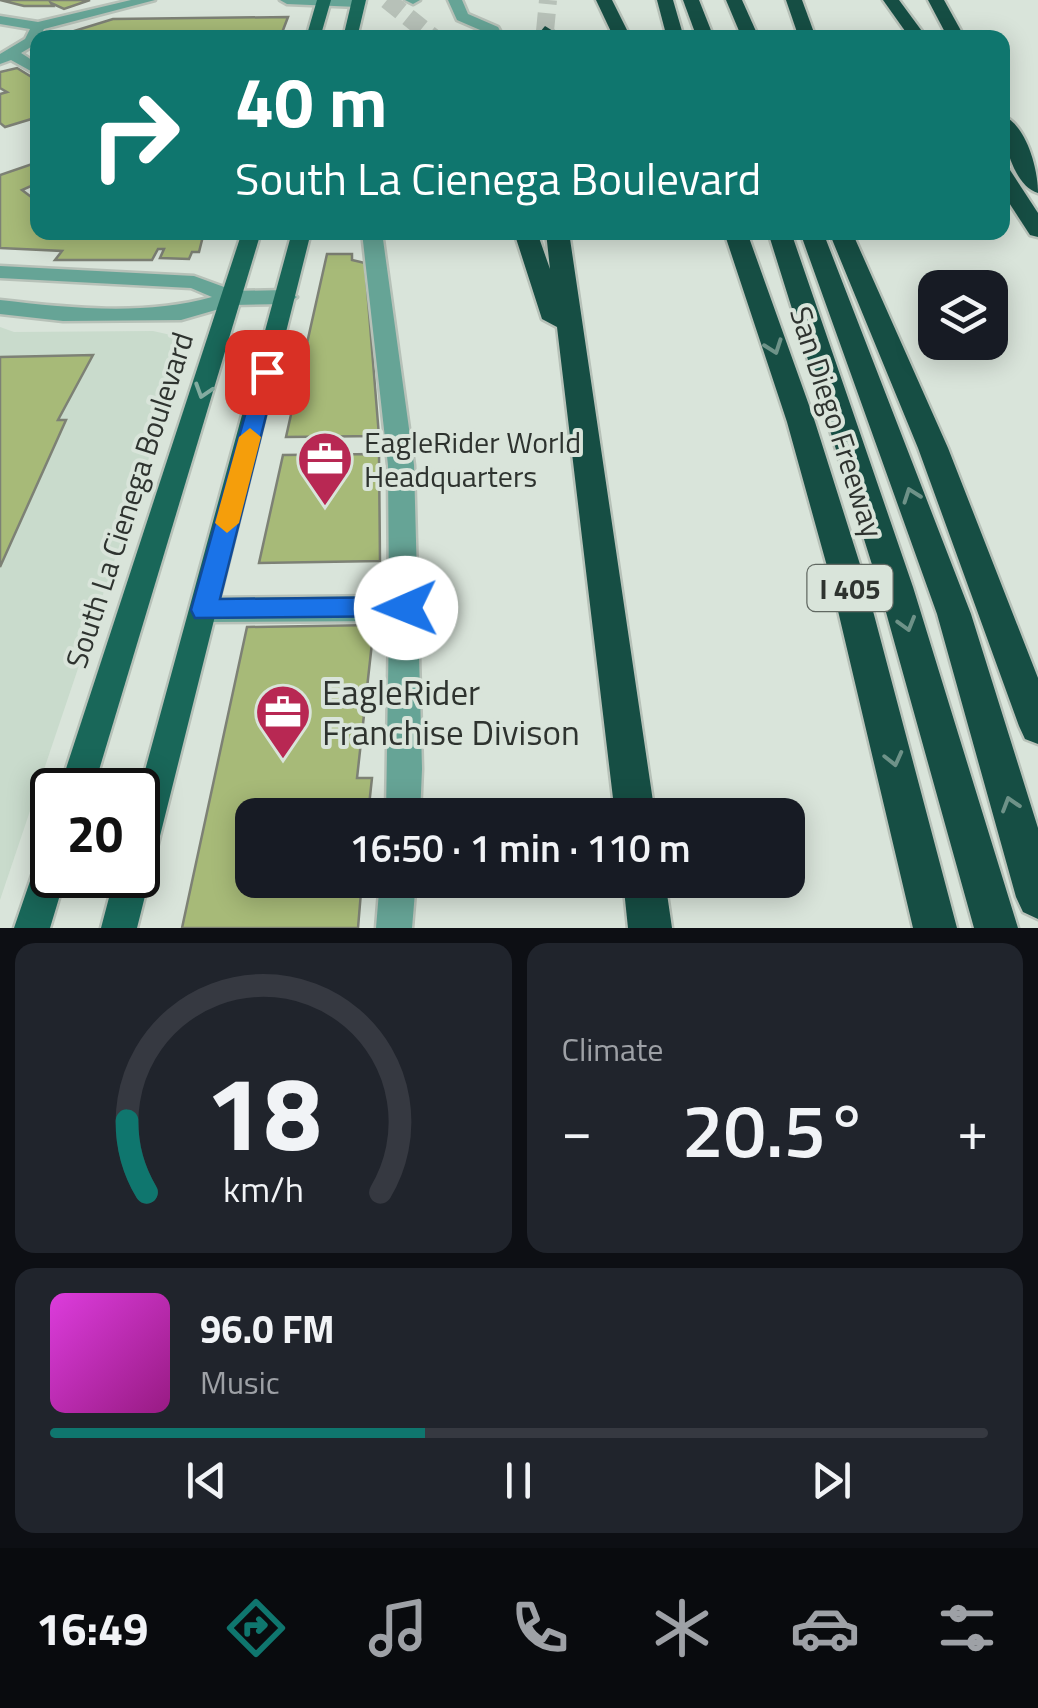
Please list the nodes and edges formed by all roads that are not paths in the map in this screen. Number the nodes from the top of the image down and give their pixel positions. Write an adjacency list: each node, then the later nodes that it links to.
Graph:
1 (148, 0): 15 (street)
2 (287, 0): 12 (street)
3 (455, 0): 19 (street)
4 (604, 0): 20 (highway)
5 (665, 0): 21 (highway)
6 (692, 0): 22 (highway)
7 (714, 0): 23 (highway)
8 (734, 0): 24 (highway)
9 (794, 0): 25 (highway)
10 (891, 0): 26 (highway)
11 (936, 0): 27 (highway)
12 (324, 2): 13 (street); 17 (main road)
13 (359, 2): 18 (main road)
14 (0, 20): 15 (street)
15 (38, 26): 16 (street)
16 (36, 30)
17 (315, 30)
18 (352, 30)
19 (493, 30)
20 (619, 30)
21 (674, 30)
22 (703, 30)
23 (727, 30)
24 (747, 30)
25 (805, 30)
26 (914, 30)
27 (953, 30)
28 (30, 40): 29 (street)
29 (6, 57): 30 (street)
30 (30, 68)
31 (1010, 136): 33 (highway)
32 (1010, 187): 34 (highway)
33 (1038, 187)
34 (1038, 230)
35 (250, 240): 48 (main road, South La Cienega Boulevard)
36 (300, 240): 47 (main road)
37 (373, 240): 51 (street)
38 (528, 240): 50 (highway)
39 (557, 240): 50 (highway)
40 (733, 240): 67 (highway, San Diego Freeway / I 405, one-way to 67)
41 (781, 240): 68 (highway, one-way to 68)
42 (814, 240): 58 (highway, one-way to 42)
43 (844, 240): 46 (highway)
44 (856, 240): 46 (highway)
45 (0, 272): 48 (street)
46 (868, 294): 53 (highway)
47 (287, 297): 48 (street); 52 (main road)
48 (232, 298): 49 (street); 54 (main road, South La Cienega Boulevard, one-way to 54)
49 (0, 306)
50 (578, 384): 57 (highway)
51 (406, 608): 52 (street); 56 (street)
52 (204, 610): 55 (main road)
53 (1038, 726)
54 (83, 768)
55 (160, 775)
56 (403, 798)
57 (632, 798)
58 (1038, 897)
59 (41, 898): 63 (main road)
60 (127, 898): 64 (main road)
61 (396, 898): 65 (street)
62 (646, 898): 66 (highway)
63 (32, 928)
64 (119, 928)
65 (394, 928)
66 (650, 928)
67 (935, 928)
68 (996, 928)

